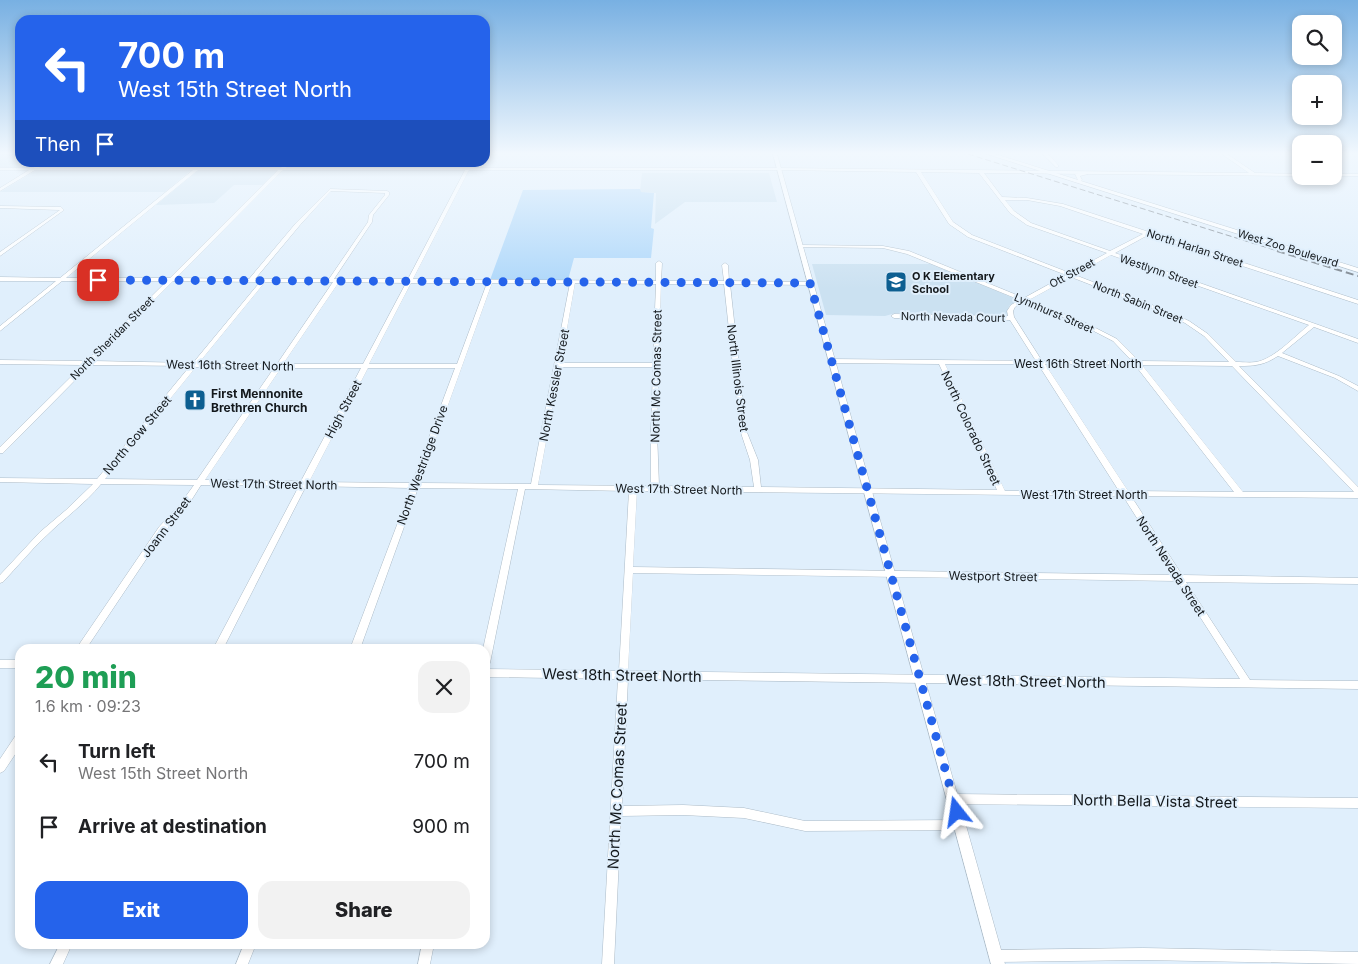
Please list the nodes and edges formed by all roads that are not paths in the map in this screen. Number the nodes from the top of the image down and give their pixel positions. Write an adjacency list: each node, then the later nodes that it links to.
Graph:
1 (160, 199): 23 (street)
2 (252, 199): 24 (street, North Sheridan Street)
3 (322, 199): 25 (street, Joann Street)
4 (384, 199): 27 (street, Joann Street)
5 (452, 199): 28 (street, High Street)
6 (788, 199): 14 (main road)
7 (935, 199): 21 (street, North Sabin Street)
8 (1001, 199): 15 (street, Westlynn Street)
9 (1027, 199): 13 (street, North Harlan Street)
10 (1130, 199): 20 (main road, West Zoo Boulevard)
11 (1143, 199): 18 (main road, West Zoo Boulevard)
12 (0, 207): 16 (street)
13 (1148, 233): 15 (street, Ott Street); 35 (street, North Harlan Street)
14 (800, 246): 33 (main road); 34 (street, Lynnhurst Street)
15 (1109, 253): 21 (street, Ott Street); 38 (street, Westlynn Street)
16 (0, 254)
17 (659, 263): 31 (street, North Mc Comas Street)
18 (1358, 264)
19 (725, 265): 32 (street, North Illinois Street)
20 (1358, 270)
21 (1069, 275): 34 (street, Ott Street); 48 (street, North Sabin Street)
22 (0, 279): 23 (street)
23 (62, 279): 24 (street); 39 (street)
24 (171, 280): 25 (street); 45 (street, North Sheridan Street)
25 (251, 280): 26 (street)
26 (264, 280): 27 (street); 51 (street, North Gow Street)
27 (333, 281): 28 (street); 52 (street, Joann Street)
28 (410, 281): 29 (street); 53 (street, High Street)
29 (490, 282): 30 (street); 54 (street, North Westridge Drive)
30 (573, 282): 31 (street); 49 (street, North Kessler Street)
31 (658, 282): 32 (street); 50 (street, North Mc Comas Street)
32 (727, 283): 33 (street); 66 (street, North Illinois Street)
33 (810, 283): 42 (main road)
34 (1024, 300): 37 (street); 47 (street, Lynnhurst Street)
35 (1358, 302)
36 (894, 316): 37 (street, North Nevada Court)
37 (1011, 318): 46 (street, North Nevada Street)
38 (1312, 325): 40 (street, Westlynn Street); 41 (street, West 16th Street North)
39 (0, 329)
40 (1358, 341)
41 (1278, 353): 48 (street, West 16th Street North); 55 (street)
42 (831, 361): 44 (street, West 16th Street North); 67 (main road)
43 (0, 362): 45 (street, West 16th Street North)
44 (941, 362): 46 (street, West 16th Street North); 68 (street, North Colorado Street)
45 (88, 363): 51 (street, West 16th Street North); 56 (street, North Sheridan Street)
46 (1040, 363): 47 (street, West 16th Street North); 69 (street, North Nevada Street)
47 (1137, 363): 48 (street, West 16th Street North); 71 (street, Lynnhurst Street)
48 (1233, 364): 70 (street, North Sabin Street)
49 (557, 365): 50 (street); 63 (street, North Kessler Street)
50 (655, 365): 65 (street, North Mc Comas Street)
51 (194, 366): 52 (street, West 16th Street North); 58 (street, North Gow Street)
52 (279, 366): 53 (street, West 16th Street North); 59 (street, Joann Street)
53 (365, 366): 54 (street, West 16th Street North); 60 (street, High Street)
54 (459, 366): 61 (street, North Westridge Drive)
55 (1358, 389)
56 (0, 451)
57 (0, 480): 58 (street, West 17th Street North)
58 (98, 482): 59 (street, West 17th Street North); 75 (street, North Gow Street)
59 (199, 483): 60 (street, West 17th Street North); 77 (street, Joann Street)
60 (304, 484): 61 (street, West 17th Street North); 78 (street, High Street)
61 (414, 486): 62 (street, West 17th Street North); 79 (street, North Westridge Drive)
62 (522, 487): 63 (street, West 17th Street North); 80 (street)
63 (534, 487): 64 (street, West 17th Street North)
64 (633, 488): 65 (street, West 17th Street North); 72 (street, North Mc Comas Street)
65 (655, 489): 66 (street, West 17th Street North)
66 (758, 490): 67 (street, West 17th Street North)
67 (867, 492): 68 (street, West 17th Street North); 73 (main road)
68 (1002, 493): 69 (street, West 17th Street North)
69 (1124, 494): 71 (street, West 17th Street North); 74 (street, North Nevada Street)
70 (1358, 494): 71 (street, West 17th Street North)
71 (1241, 495)
72 (628, 570): 73 (street, Westport Street); 84 (street, North Mc Comas Street)
73 (890, 574): 74 (street, Westport Street); 85 (main road)
74 (1179, 579): 76 (street, Westport Street); 86 (street, North Nevada Street)
75 (0, 580)
76 (1358, 581)
77 (83, 644)
78 (221, 644)
79 (357, 644)
80 (489, 644)
81 (0, 664): 82 (street)
82 (15, 664)
83 (490, 674): 84 (street, West 18th Street North)
84 (623, 675): 85 (street, West 18th Street North); 92 (street, North Mc Comas Street)
85 (920, 679): 86 (street, West 18th Street North); 90 (main road)
86 (1248, 684): 87 (street, West 18th Street North)
87 (1358, 685)
88 (15, 746): 89 (street)
89 (0, 768)
90 (953, 799): 91 (street, North Bella Vista Street); 93 (main road)
91 (1358, 803)
92 (616, 812): 93 (street); 102 (street, North Mc Comas Street)
93 (960, 825): 98 (main road)
94 (64, 949): 99 (street)
95 (248, 949): 100 (street)
96 (427, 949): 101 (street)
97 (1358, 958): 98 (street)
98 (997, 960)
99 (56, 964)
100 (242, 964)
101 (424, 964)
102 (608, 964)

